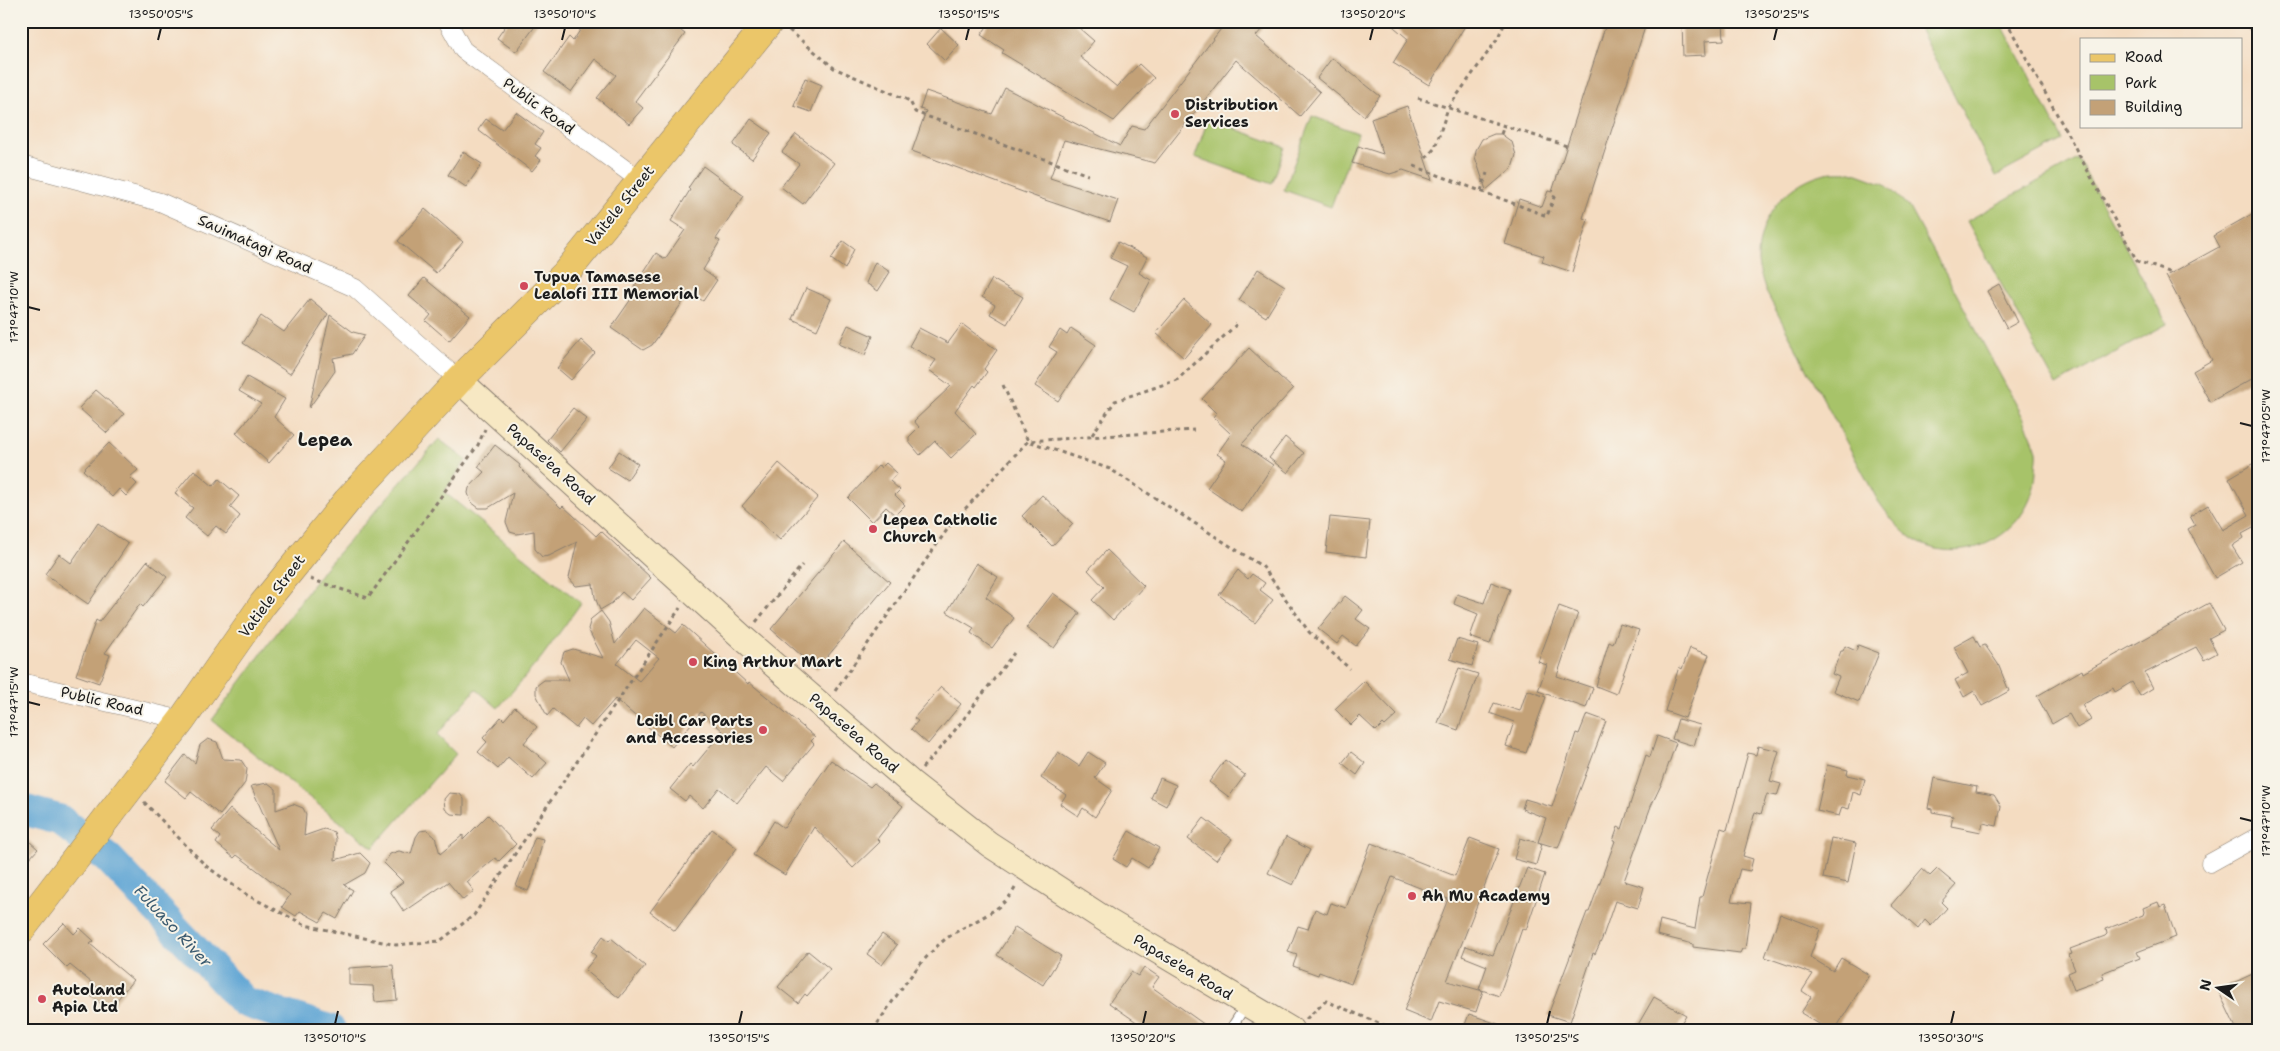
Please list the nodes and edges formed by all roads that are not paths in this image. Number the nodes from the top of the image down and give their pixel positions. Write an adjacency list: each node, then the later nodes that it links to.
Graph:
1 (447, 21): 4 (street, Public Road)
2 (778, 24): 4 (main road, Vaitele Street)
3 (21, 165): 5 (street, Sauimatagi Road)
4 (641, 181): 5 (main road, Vaitele Street)
5 (459, 380): 7 (main road, Vatiele Street); 11 (main road, Papase'ea Road)
6 (21, 682): 7 (street, Public Road)
7 (182, 720): 10 (main road, Vatiele Street)
8 (2259, 839): 9 (street)
9 (2210, 863)
10 (21, 930)
11 (1246, 1005): 12 (main road, Papase'ea Road); 13 (lane)
12 (1296, 1027)
13 (1230, 1030)

